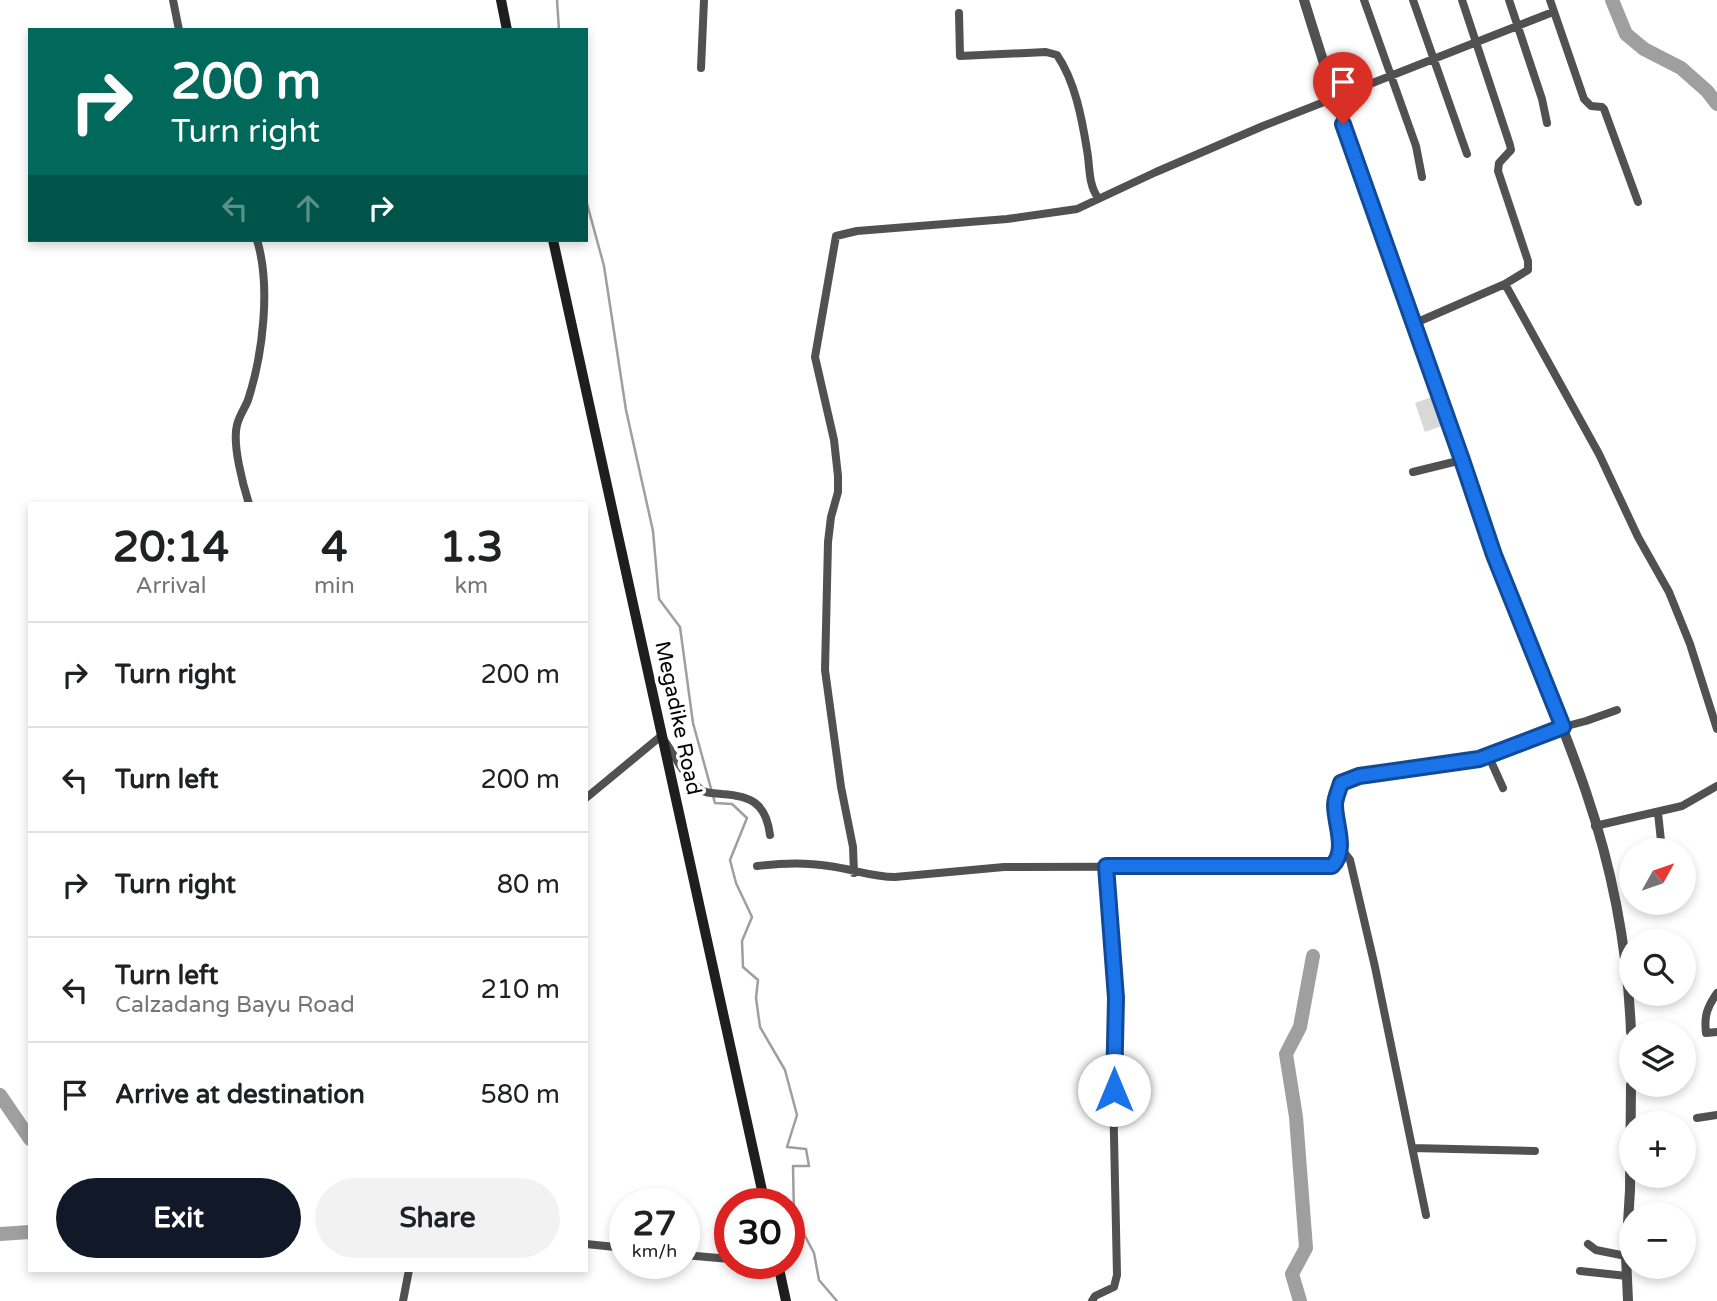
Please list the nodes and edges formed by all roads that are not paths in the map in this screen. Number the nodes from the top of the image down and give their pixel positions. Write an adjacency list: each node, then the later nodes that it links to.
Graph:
1 (173, 0): 13 (street)
2 (501, 0): 14 (main road)
3 (704, 0): 17 (street)
4 (1304, 0): 19 (street)
5 (1364, 0): 18 (street)
6 (1413, 0): 16 (street)
7 (1462, 0): 15 (street)
8 (1509, 0): 12 (street)
9 (1550, 0): 10 (street)
10 (1553, 12): 12 (street); 24 (street)
11 (959, 13): 23 (street)
12 (1518, 27): 15 (street); 20 (street)
13 (179, 28)
14 (508, 28)
15 (1476, 43): 16 (street); 27 (street)
16 (1434, 60): 18 (street); 21 (street)
17 (701, 68)
18 (1390, 76): 19 (street); 22 (street)
19 (1334, 99): 23 (street); 28 (street)
20 (1547, 123)
21 (1467, 154)
22 (1422, 177)
23 (1098, 198): 47 (street)
24 (1637, 202)
25 (258, 242): 31 (street)
26 (552, 242): 35 (main road, Megadike Road)
27 (1504, 284): 28 (street); 34 (street)
28 (1413, 324): 29 (street)
29 (1462, 460): 30 (street); 33 (street)
30 (1412, 472)
31 (248, 502)
32 (1617, 710): 33 (street)
33 (1563, 727): 36 (street); 41 (street)
34 (1717, 729)
35 (662, 736): 39 (street); 42 (street); 56 (main road, Megadike Road)
36 (1489, 757): 38 (street); 44 (street)
37 (1717, 786): 40 (street)
38 (1503, 788)
39 (588, 796)
40 (1658, 813): 41 (street); 43 (street)
41 (1595, 826): 49 (street)
42 (770, 835)
43 (1661, 838)
44 (1340, 847): 46 (street); 54 (street)
45 (757, 866): 47 (street)
46 (1106, 866): 47 (street); 70 (street)
47 (854, 873)
48 (1717, 993): 50 (street)
49 (1630, 1020)
50 (1717, 1032)
51 (1631, 1097): 57 (street)
52 (1717, 1115): 53 (street)
53 (1697, 1118)
54 (1413, 1148): 55 (street); 58 (street)
55 (1535, 1151)
56 (761, 1188)
57 (1629, 1202)
58 (1426, 1215)
59 (588, 1244): 61 (street)
60 (1588, 1244): 62 (street)
61 (609, 1246)
62 (1619, 1255)
63 (1580, 1271): 65 (street)
64 (409, 1272): 68 (street)
65 (1619, 1275)
66 (781, 1279): 69 (main road)
67 (1627, 1279): 71 (street)
68 (403, 1301)
69 (786, 1301)
70 (1092, 1301)
71 (1628, 1301)

